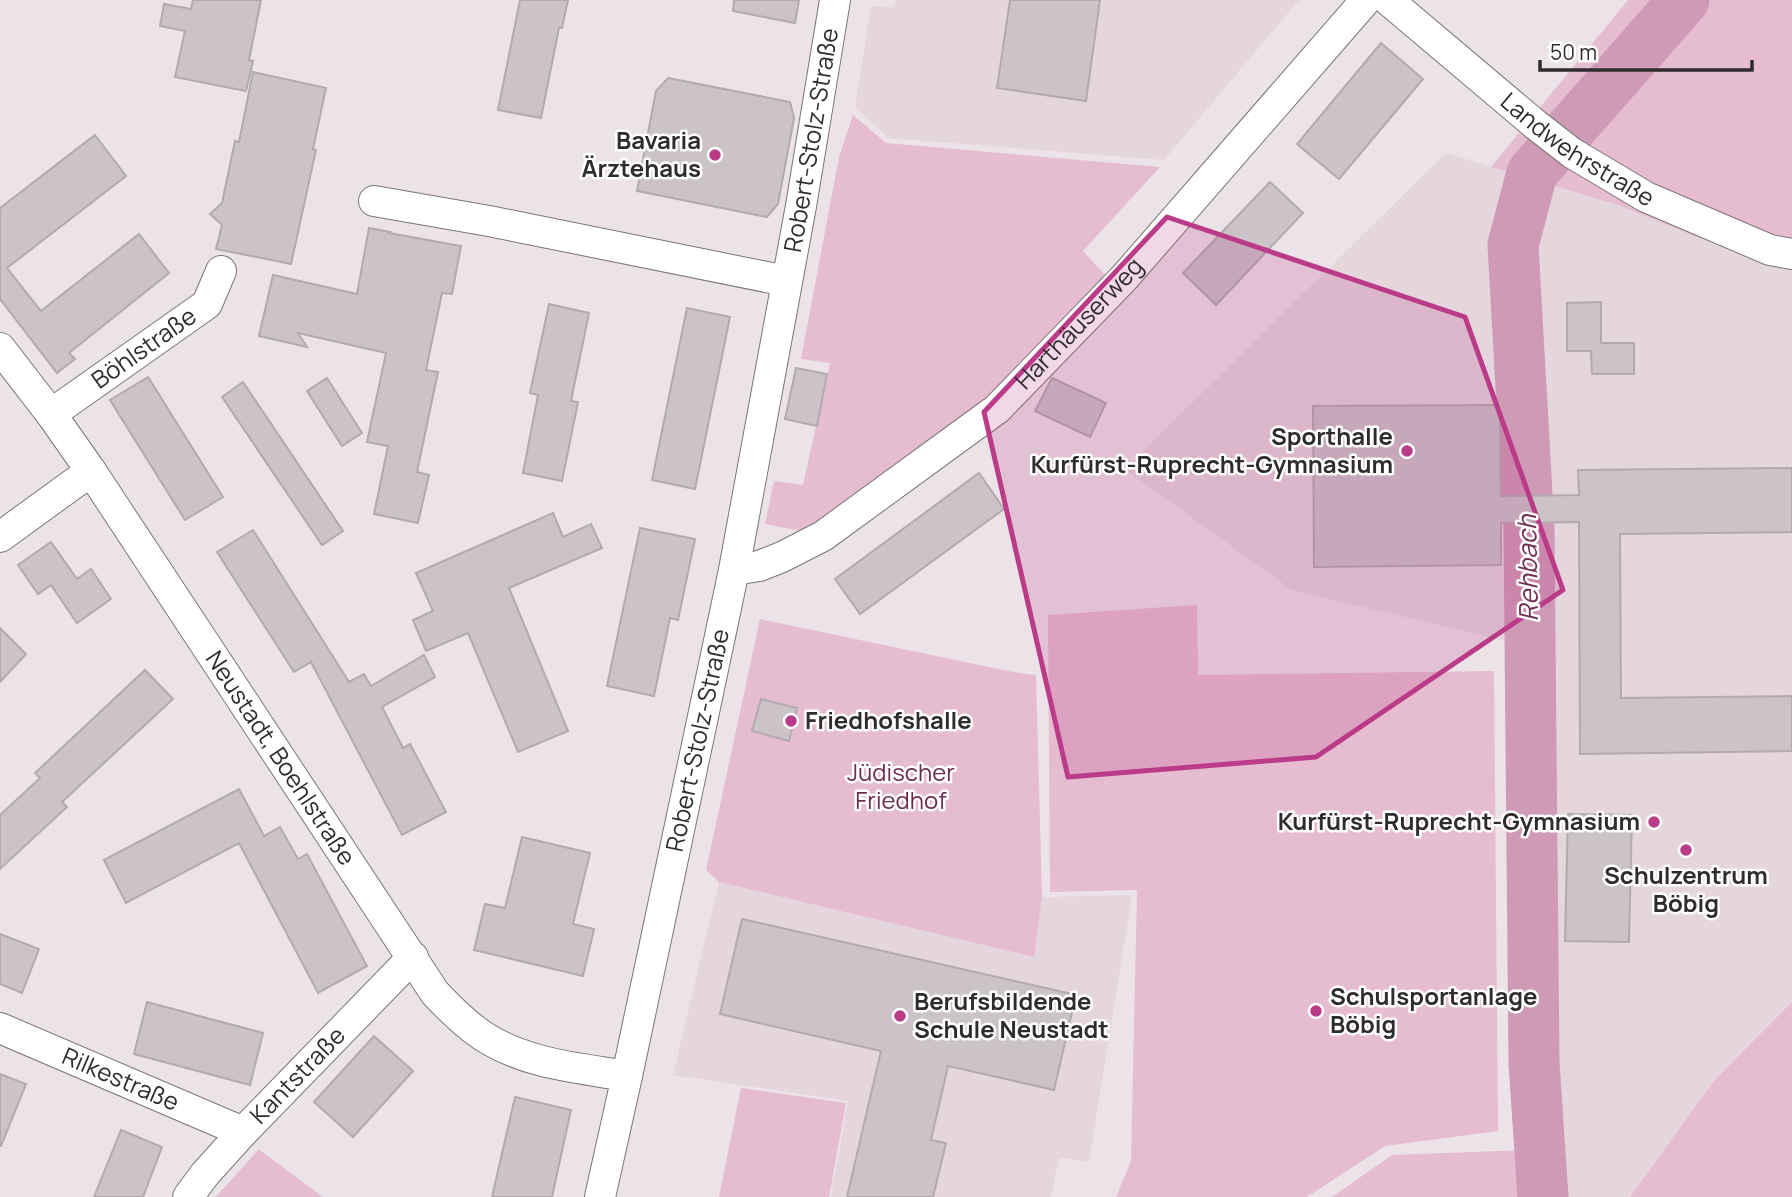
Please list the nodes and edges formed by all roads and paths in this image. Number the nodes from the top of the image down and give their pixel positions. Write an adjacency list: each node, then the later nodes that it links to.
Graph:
1 (835, 0): 7 (street, Robert-Stolz-Straße)
2 (1366, 0): 12 (street, Harthäuserweg)
3 (1388, 0): 5 (street, Landwehrstraße)
4 (374, 201): 7 (street, Robert-Stolz-Straße)
5 (1792, 254)
6 (221, 271): 9 (street, Böhlstraße)
7 (786, 281): 12 (street, Robert-Stolz-Straße)
8 (0, 348): 9 (street, Neustadt, Boehlstraße)
9 (51, 414): 10 (street, Neustadt, Boehlstraße)
10 (90, 471): 11 (street); 13 (street, Neustadt, Boehlstraße)
11 (0, 537)
12 (734, 570): 15 (street, Robert-Stolz-Straße)
13 (413, 957): 15 (street, Neustadt, Boehlstraße); 16 (street, Kantstraße)
14 (0, 1027): 16 (street, Rilkestraße)
15 (627, 1076): 18 (street, Robert-Stolz-Straße)
16 (243, 1132): 17 (street, Kantstraße)
17 (188, 1197)
18 (600, 1197)

